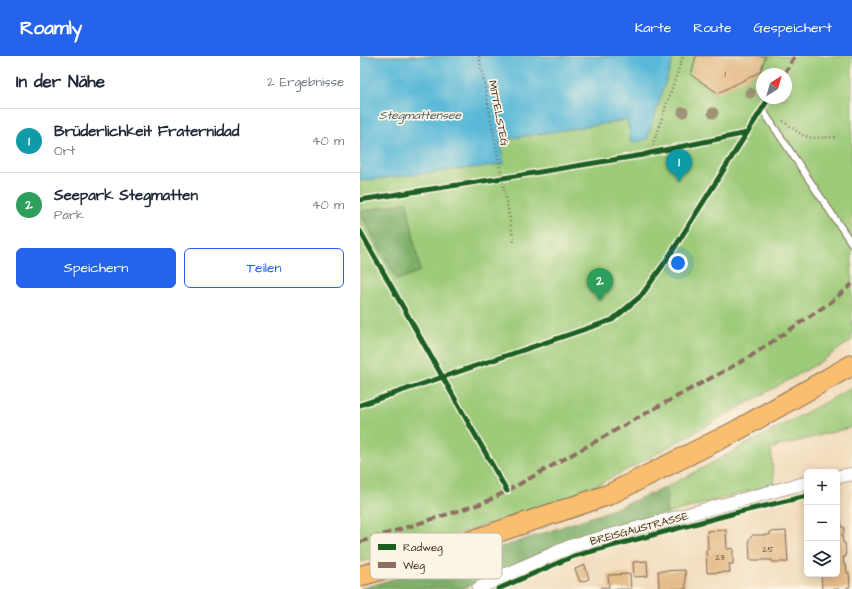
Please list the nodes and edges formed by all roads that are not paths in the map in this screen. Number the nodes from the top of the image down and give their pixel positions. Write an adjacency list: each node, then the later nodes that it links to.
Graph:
1 (764, 112): 2 (lane)
2 (852, 244)
3 (852, 365): 7 (main road)
4 (852, 474): 5 (street)
5 (840, 476)
6 (804, 484): 10 (street, BREISGAUSTRASSE)
7 (495, 533)
8 (370, 573): 9 (main road)
9 (360, 576)
10 (502, 577)
11 (498, 579): 12 (street, BREISGAUSTRASSE)
12 (478, 589)

